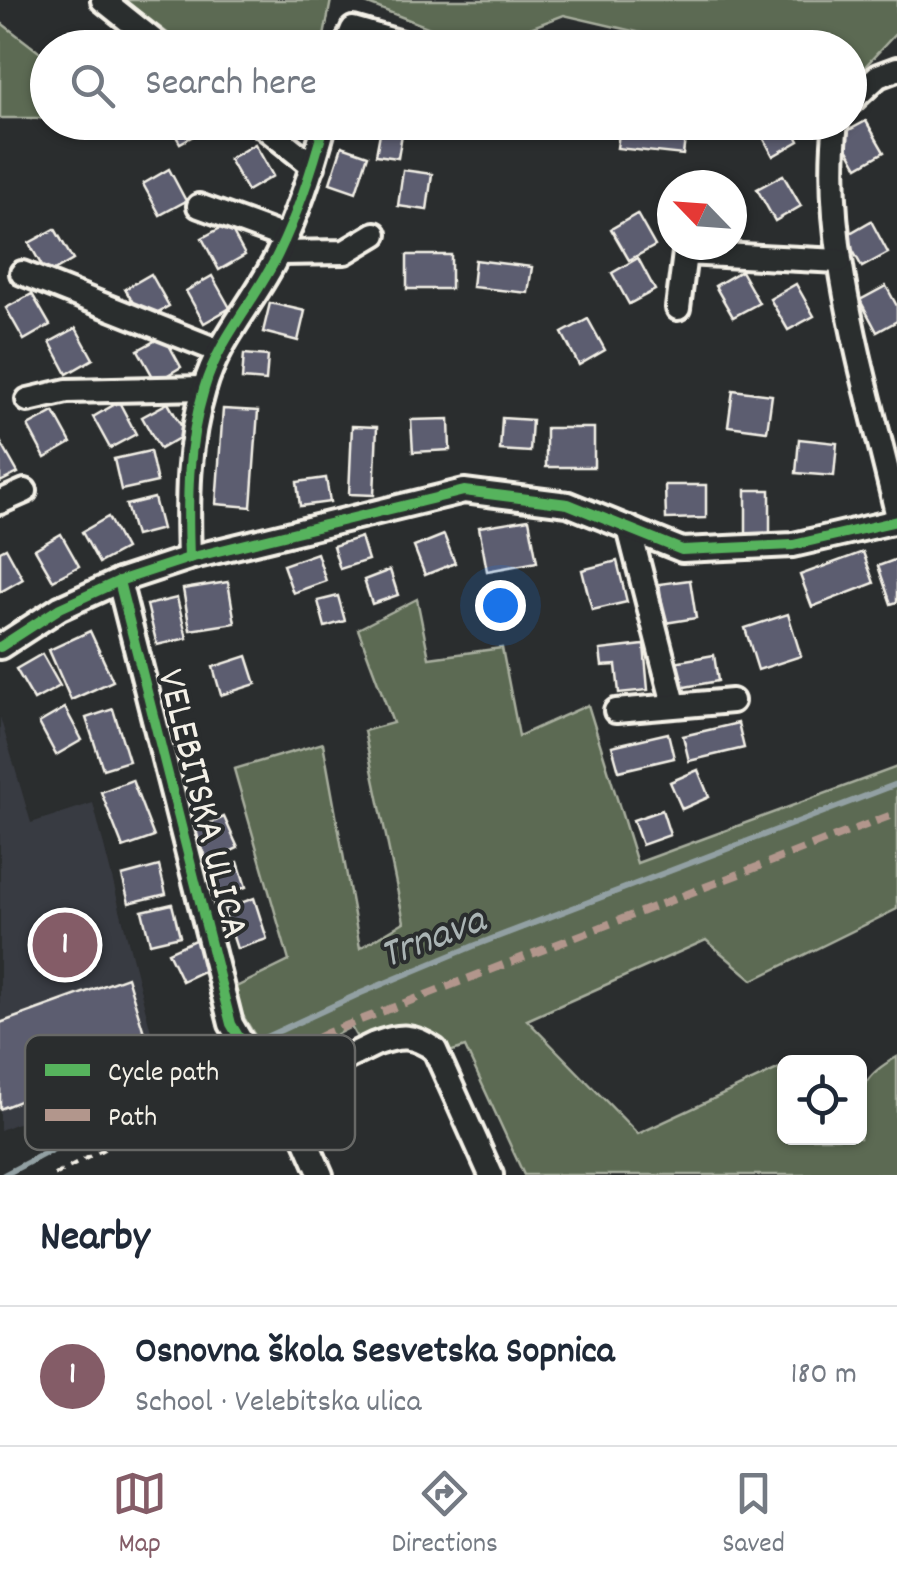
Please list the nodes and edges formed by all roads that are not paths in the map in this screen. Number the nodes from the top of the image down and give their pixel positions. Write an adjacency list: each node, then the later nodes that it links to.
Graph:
1 (103, 0): 2 (street)
2 (141, 30)
3 (897, 69): 4 (street)
4 (867, 86)
5 (280, 140): 8 (street)
6 (320, 140): 8 (street)
7 (834, 140): 12 (street)
8 (313, 166): 11 (street)
9 (198, 206): 11 (street)
10 (376, 234): 11 (street)
11 (282, 245): 15 (street)
12 (839, 261): 14 (street); 20 (street)
13 (22, 274): 15 (street)
14 (678, 308)
15 (219, 351): 16 (street)
16 (204, 388): 17 (street); 23 (street)
17 (28, 400)
18 (25, 491): 19 (street)
19 (0, 502)
20 (897, 513)
21 (897, 521): 22 (street)
22 (629, 528): 23 (street); 27 (street)
23 (190, 558): 24 (street)
24 (118, 581): 25 (street); 29 (street, VELEBITSKA ULICA)
25 (0, 647)
26 (732, 701): 27 (street)
27 (674, 704): 28 (street)
28 (616, 711)
29 (238, 1035)
30 (355, 1054): 33 (street)
31 (310, 1150): 32 (street, VELEBITSKA ULICA)
32 (321, 1175)
33 (491, 1175)

